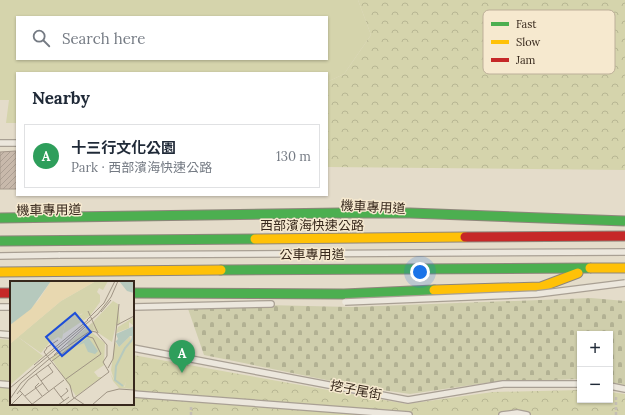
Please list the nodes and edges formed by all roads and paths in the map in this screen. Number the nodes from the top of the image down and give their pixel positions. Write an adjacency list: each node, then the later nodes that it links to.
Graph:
1 (0, 143): 2 (lane)
2 (16, 143)
3 (367, 207): 5 (lane, 機車專用道, bridge)
4 (0, 218): 5 (highway, bridge)
5 (625, 221)
6 (625, 236): 7 (highway, 西部濱海快速公路, bridge)
7 (0, 241)
8 (625, 252): 9 (lane, 公車專用道, bridge)
9 (0, 256)
10 (590, 268): 11 (highway, bridge); 12 (highway); 14 (highway)
11 (625, 268)
12 (0, 272)
13 (625, 284): 15 (lane, bridge)
14 (134, 293)
15 (337, 302)
16 (274, 304): 17 (lane)
17 (134, 307)
18 (0, 334): 19 (lane)
19 (10, 335)
20 (134, 348): 21 (lane, 挖子尾街)
21 (577, 384)
22 (613, 386): 23 (lane)
23 (617, 387): 24 (lane); 29 (path)
24 (625, 389)
25 (134, 394): 26 (lane)
26 (409, 415)
27 (502, 415): 28 (lane)
28 (527, 415)
29 (616, 415)

